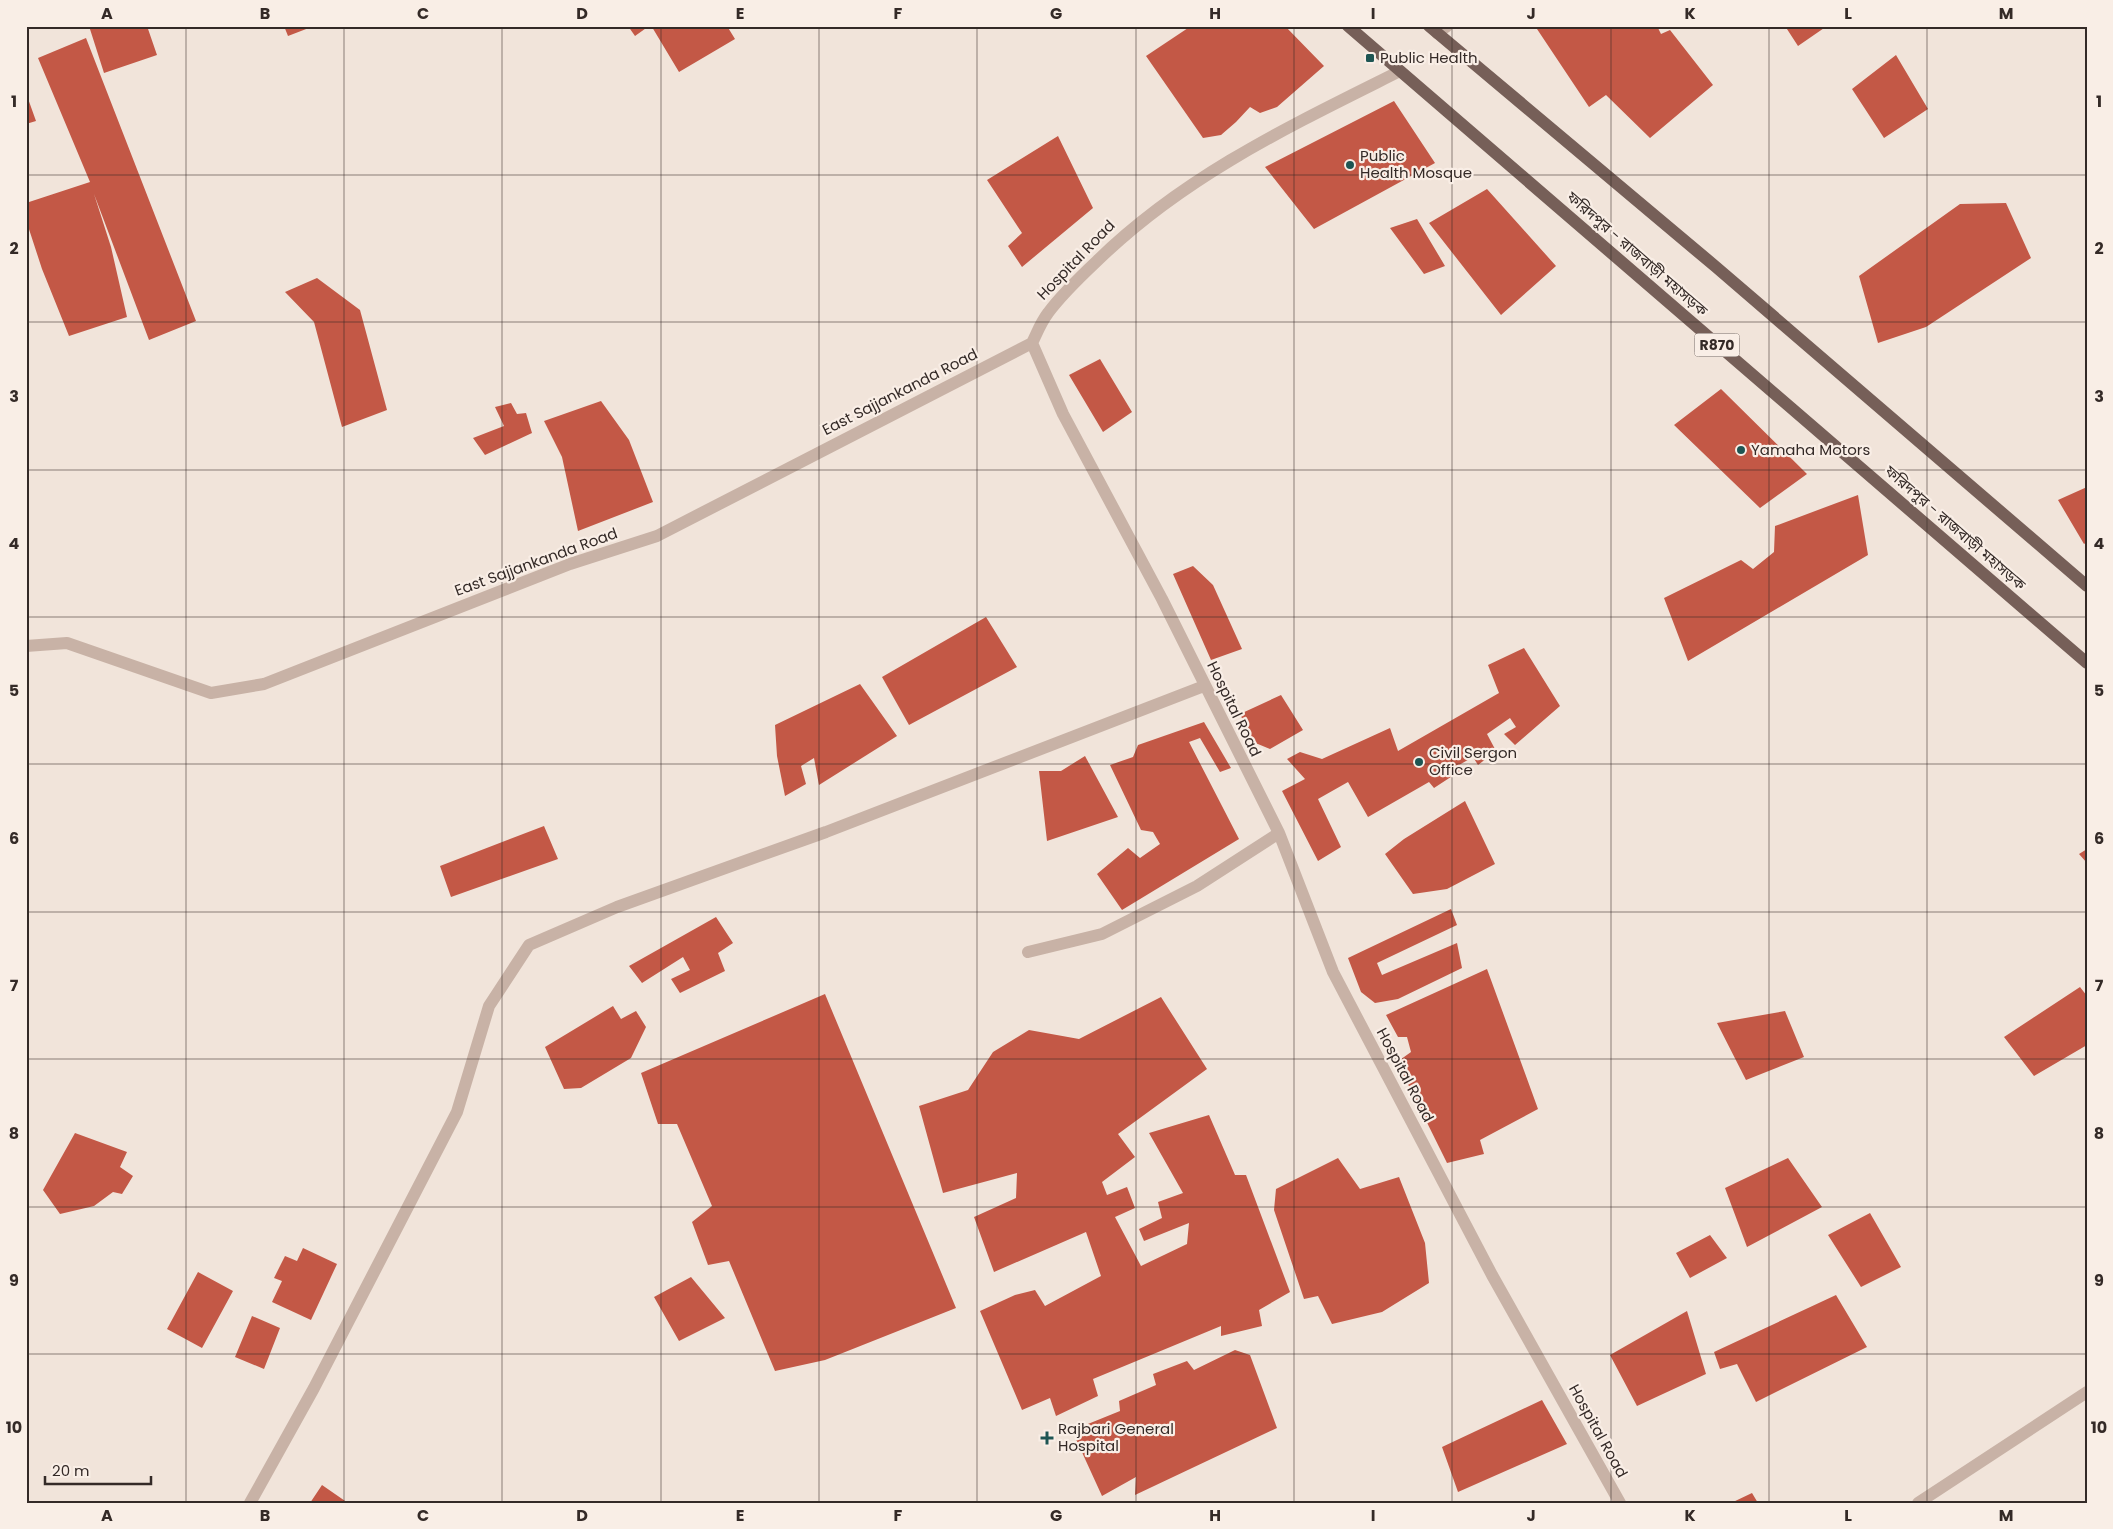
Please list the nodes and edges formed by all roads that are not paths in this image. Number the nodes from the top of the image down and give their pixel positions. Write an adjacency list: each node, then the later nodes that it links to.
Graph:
1 (1348, 26): 3 (main road, ফরিদপুর - রাজবাড়ী মহাসড়ক / R870)
2 (1438, 28): 5 (main road)
3 (1400, 71): 4 (street, Hospital Road); 7 (main road, ফরিদপুর - রাজবাড়ী মহাসড়ক / R870)
4 (1032, 343): 6 (street, East Sajjankanda Road); 8 (street, Hospital Road)
5 (2087, 586)
6 (26, 646)
7 (2087, 663)
8 (1204, 686): 9 (street, Hospital Road); 12 (street)
9 (1279, 833): 10 (street); 13 (street, Hospital Road)
10 (1028, 952)
11 (2087, 1392): 14 (street)
12 (250, 1503)
13 (1620, 1503)
14 (1918, 1503)

